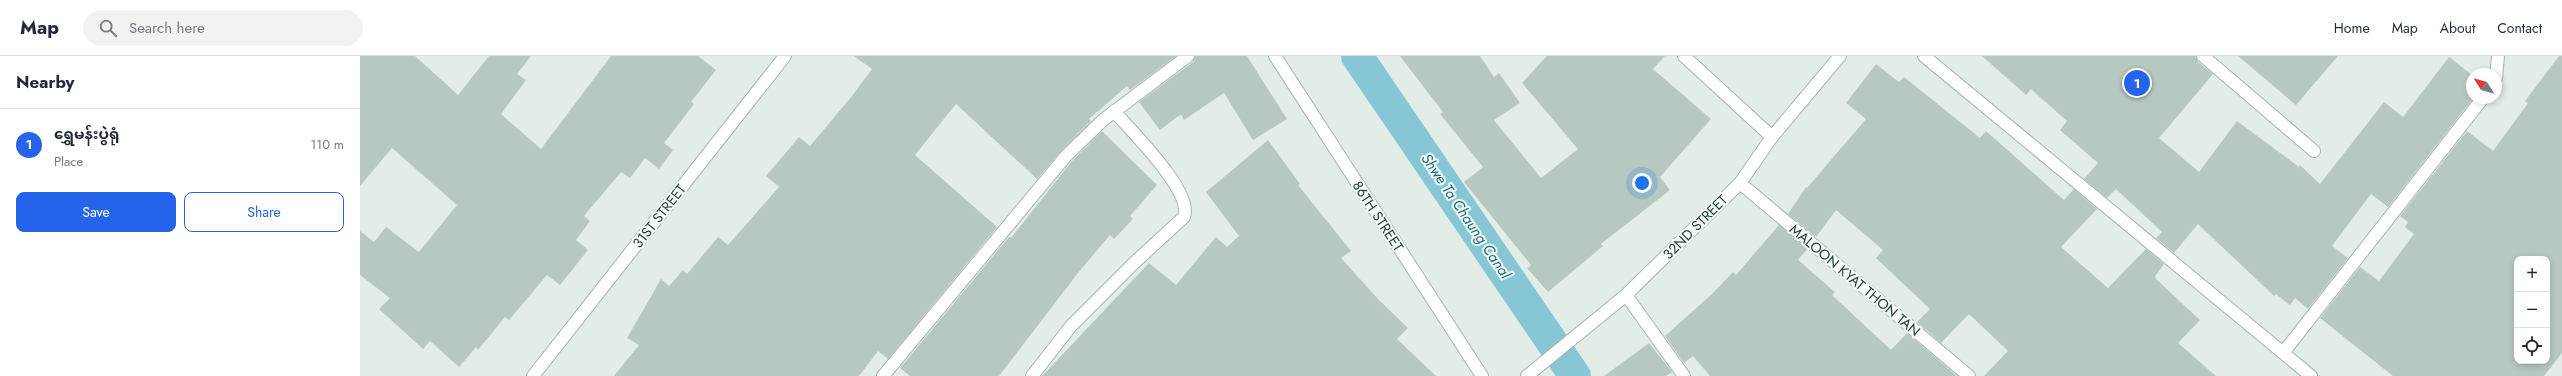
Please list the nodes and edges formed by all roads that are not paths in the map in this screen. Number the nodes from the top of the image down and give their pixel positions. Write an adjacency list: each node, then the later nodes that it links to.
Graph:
1 (785, 56): 17 (street, 31ST STREET)
2 (1188, 56): 11 (street)
3 (1275, 56): 20 (street, 86TH STREET)
4 (1684, 56): 12 (street)
5 (1840, 56): 12 (street, 32ND STREET)
6 (1924, 56): 16 (street)
7 (2203, 56): 13 (street)
8 (2498, 56): 9 (street)
9 (2497, 68)
10 (2478, 104): 16 (street)
11 (1114, 111): 18 (street); 19 (street)
12 (1772, 137): 14 (street, 32ND STREET)
13 (2314, 151)
14 (1740, 183): 15 (street, 32ND STREET); 23 (street, MALOON KYAT THON TAN)
15 (1626, 296): 21 (street, 32ND STREET); 22 (street)
16 (2283, 353): 24 (street)
17 (533, 376)
18 (882, 376)
19 (1032, 376)
20 (1482, 376)
21 (1526, 376)
22 (1684, 376)
23 (1969, 376)
24 (2310, 376)

